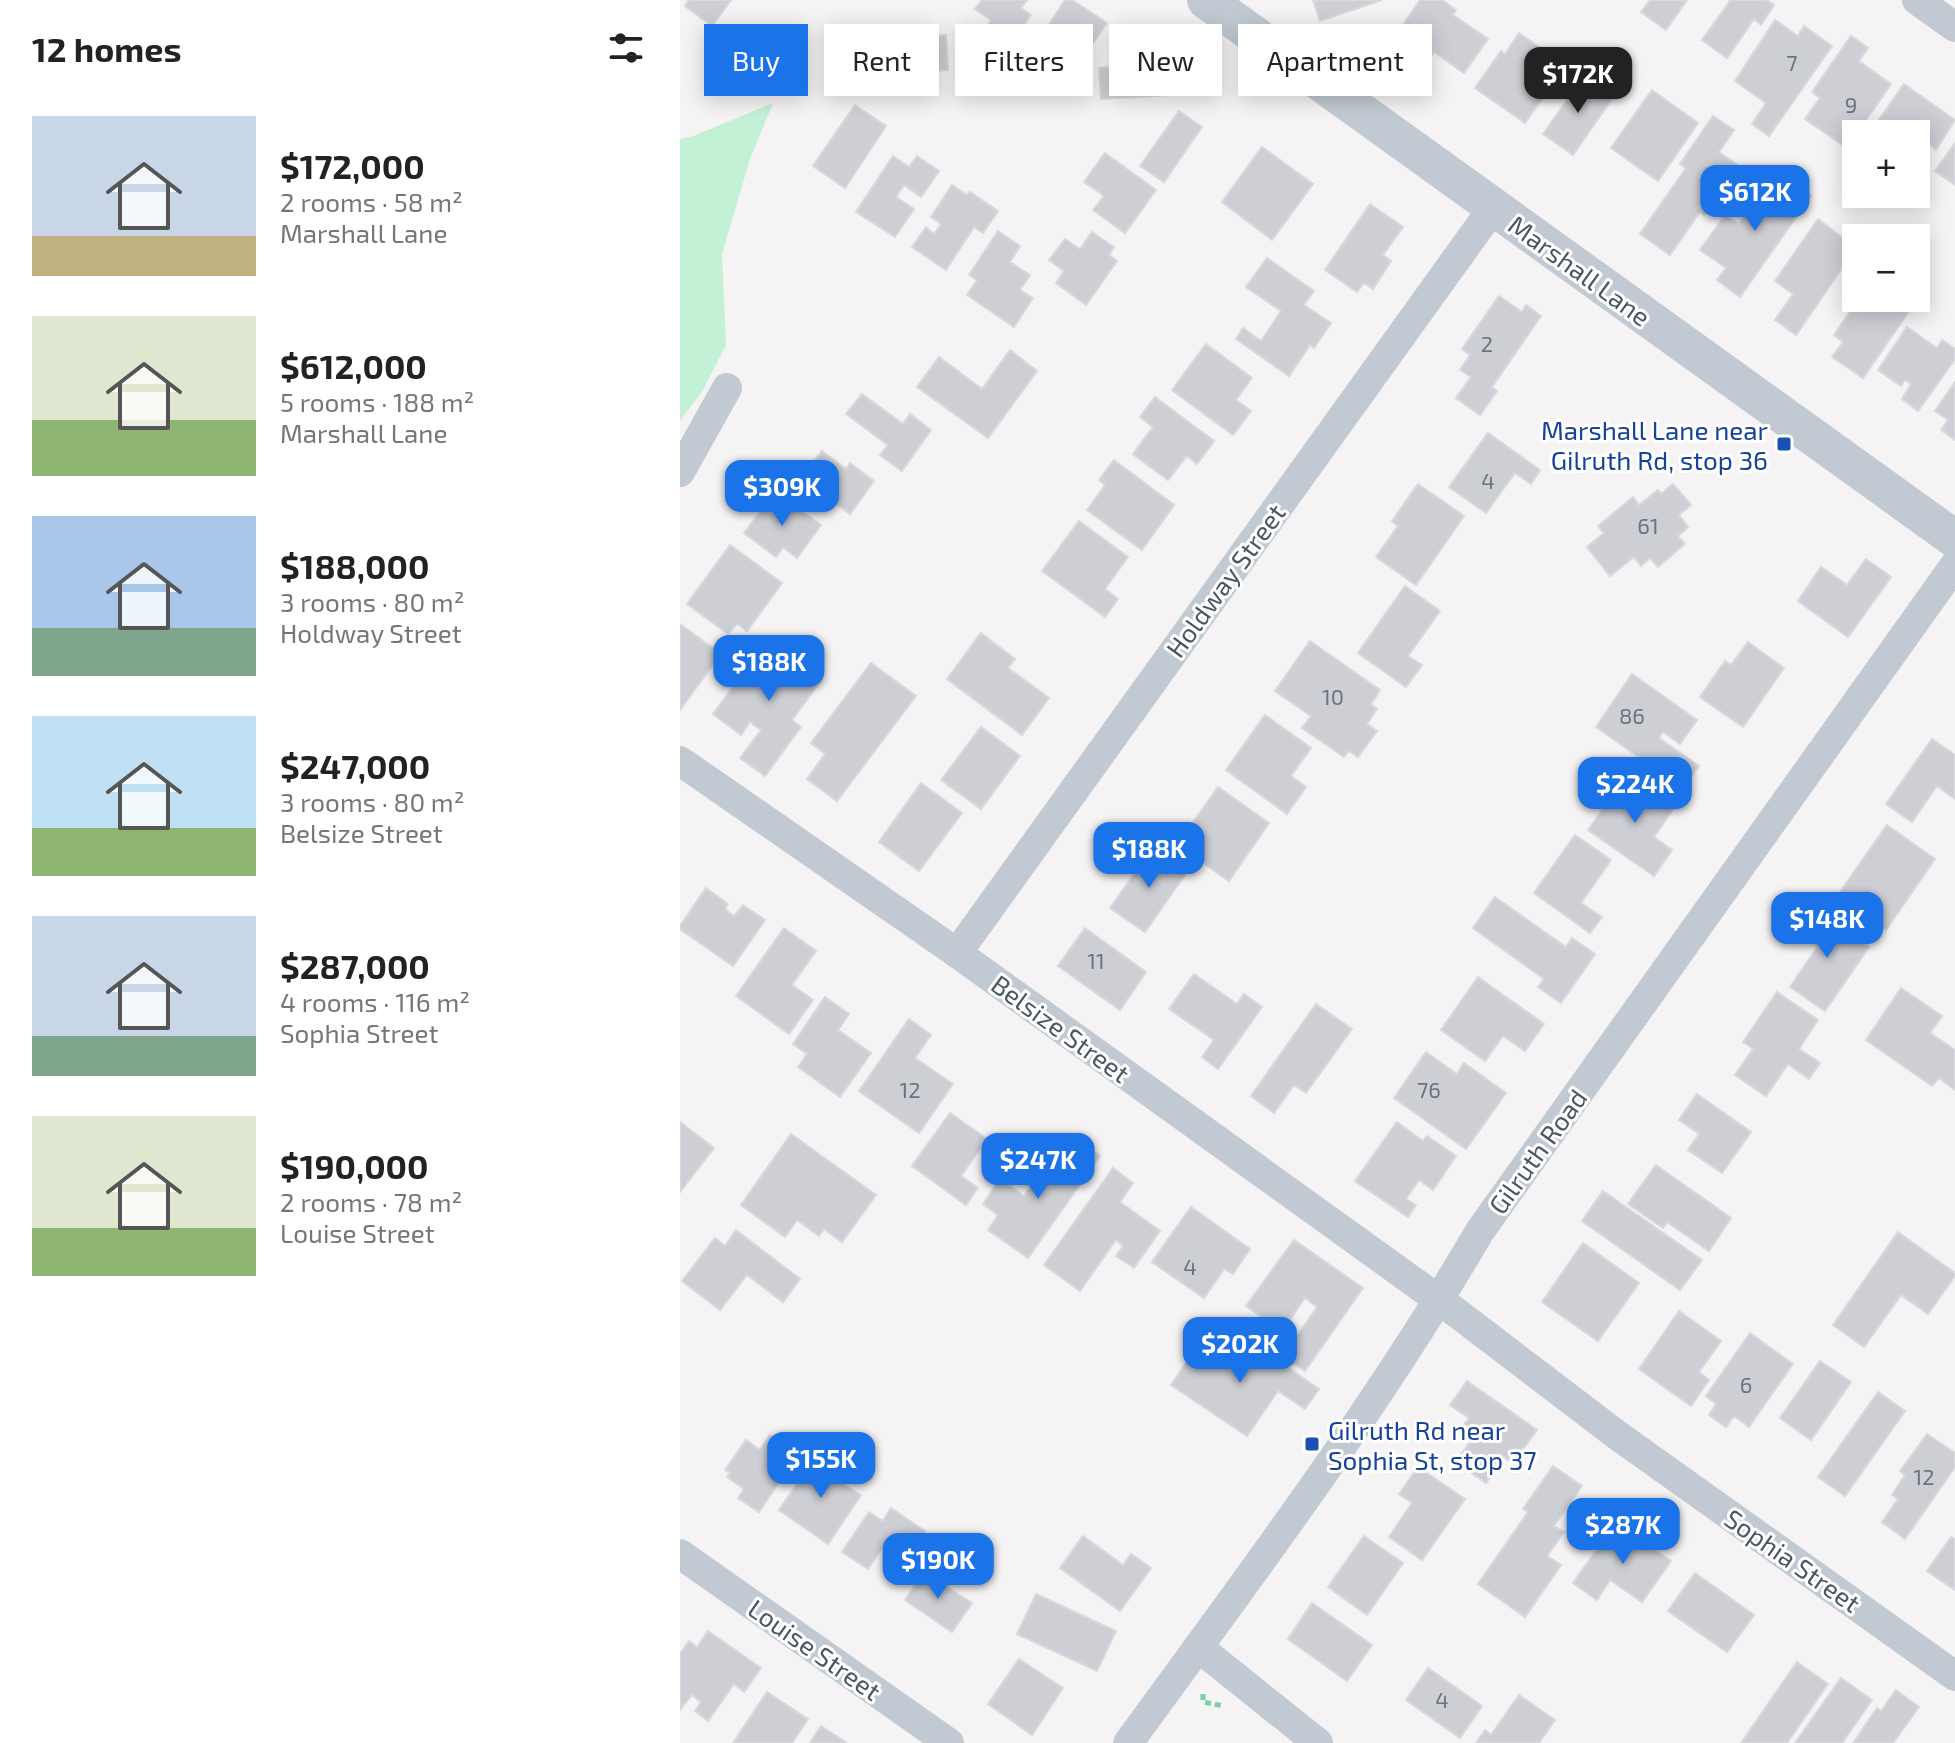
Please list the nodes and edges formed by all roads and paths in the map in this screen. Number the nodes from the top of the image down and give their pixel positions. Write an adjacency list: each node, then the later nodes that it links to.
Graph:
1 (1206, 0): 4 (street, Marshall Lane)
2 (1917, 0): 3 (street)
3 (1955, 27)
4 (1493, 208): 7 (street, Marshall Lane); 10 (street, Holdway Street)
5 (727, 388): 6 (street)
6 (680, 472)
7 (1955, 539)
8 (1955, 565): 11 (street, Gilruth Road)
9 (680, 761): 10 (street, Belsize Street)
10 (957, 953): 11 (street, Belsize Street)
11 (1439, 1301): 13 (street, Gilruth Road); 14 (street, Sophia Street)
12 (680, 1554): 15 (street, Louise Street)
13 (1198, 1647): 16 (street, Gilruth Road); 17 (street)
14 (1955, 1676)
15 (949, 1743)
16 (1128, 1743)
17 (1318, 1743)

